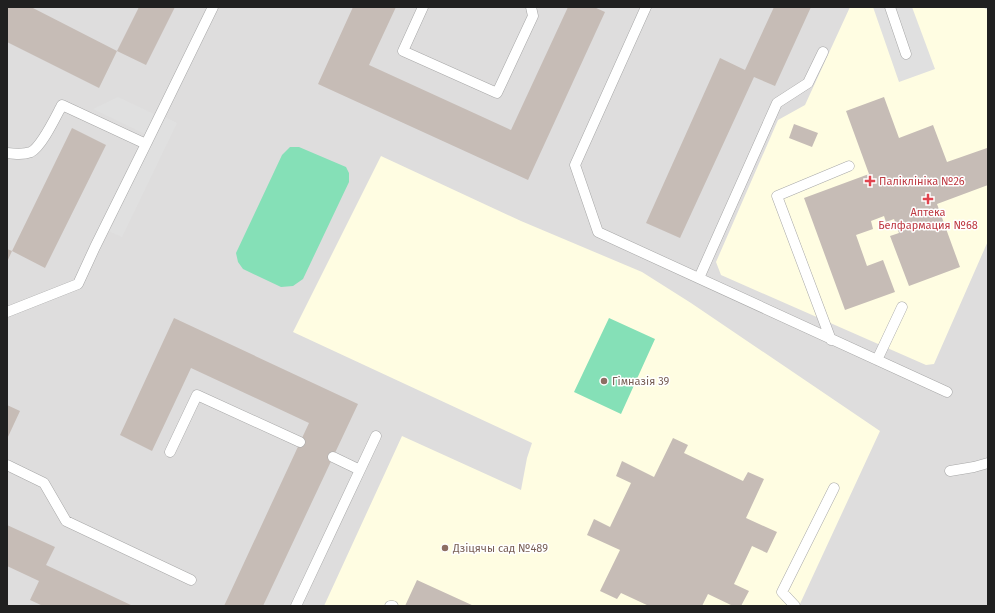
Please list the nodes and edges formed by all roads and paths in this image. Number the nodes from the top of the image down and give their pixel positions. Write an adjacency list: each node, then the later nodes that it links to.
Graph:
1 (213, 7): 8 (lane)
2 (423, 7): 3 (lane)
3 (531, 7)
4 (646, 7): 11 (lane)
5 (890, 7): 7 (lane)
6 (823, 52): 11 (lane)
7 (906, 54)
8 (146, 144): 9 (lane); 13 (lane)
9 (7, 153)
10 (849, 166): 14 (lane)
11 (699, 278): 14 (lane)
12 (902, 307): 15 (lane)
13 (7, 312)
14 (831, 340): 15 (lane)
15 (876, 360): 16 (lane)
16 (947, 392)
17 (376, 436): 23 (lane)
18 (300, 442): 19 (lane)
19 (170, 452)
20 (333, 457): 23 (lane)
21 (988, 463): 24 (lane)
22 (7, 465): 26 (lane)
23 (360, 470): 27 (lane)
24 (950, 471)
25 (834, 488): 30 (lane)
26 (191, 580)
27 (296, 606)
28 (390, 606): 29 (lane)
29 (393, 606)
30 (796, 606)

